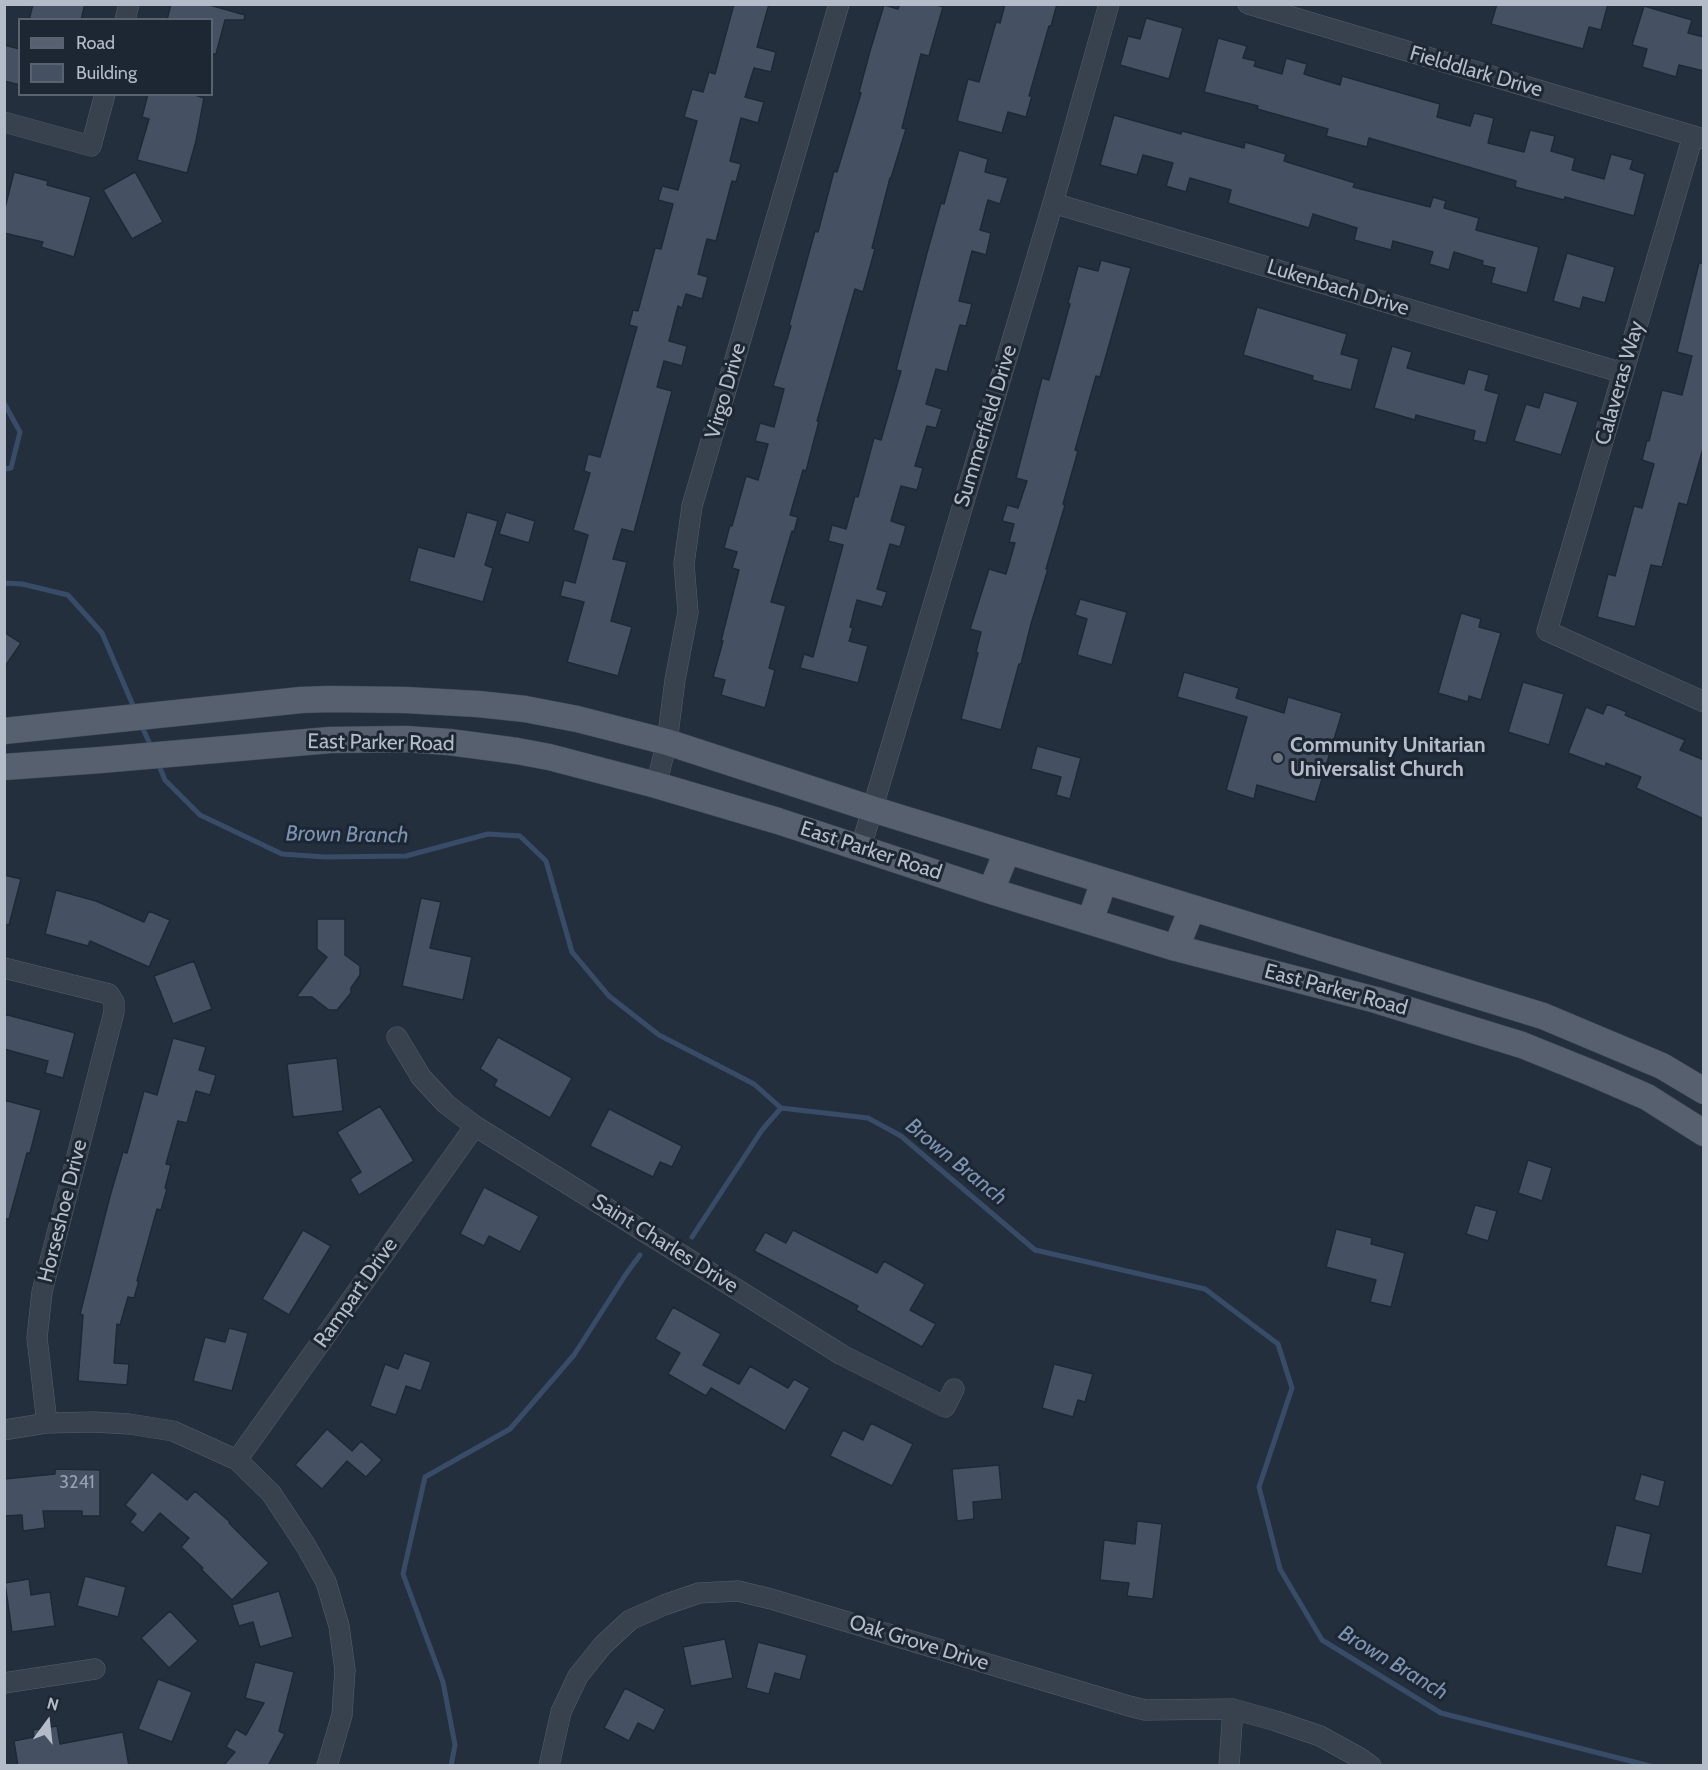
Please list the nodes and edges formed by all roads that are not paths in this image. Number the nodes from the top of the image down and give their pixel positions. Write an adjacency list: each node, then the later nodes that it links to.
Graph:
1 (839, 4): 13 (street, Virgo Drive)
2 (1109, 4): 7 (street, Summerfield Drive)
3 (1248, 4): 6 (street, Fielddlark Drive)
4 (104, 96): 5 (street)
5 (4, 122)
6 (1698, 137): 8 (street, Calaveras Way)
7 (1053, 203): 8 (street, Lukenbach Drive); 16 (street, Summerfield Drive)
8 (1623, 373): 10 (street, Calaveras Way)
9 (405, 700): 11 (main road, East Parker Road); 12 (main road); 13 (main road, East Parker Road)
10 (1704, 702)
11 (4, 731)
12 (405, 739): 14 (main road, East Parker Road); 15 (main road, East Parker Road)
13 (667, 742): 15 (street, Virgo Drive); 16 (main road, East Parker Road)
14 (4, 767)
15 (656, 784): 17 (main road, East Parker Road)
16 (872, 809): 17 (street, Summerfield Drive); 18 (main road, East Parker Road)
17 (861, 847): 20 (main road, East Parker Road)
18 (1007, 851): 19 (main road, East Parker Road); 20 (main road)
19 (1104, 881): 21 (main road, East Parker Road); 22 (main road)
20 (991, 891): 22 (main road, East Parker Road)
21 (1192, 908): 23 (main road); 24 (main road, East Parker Road)
22 (1090, 921): 23 (main road, East Parker Road)
23 (1176, 948): 26 (main road, East Parker Road)
24 (1384, 966): 26 (main road); 27 (main road, East Parker Road)
25 (4, 968): 36 (street, Horseshoe Drive)
26 (1377, 1000): 29 (main road, East Parker Road)
27 (1557, 1022): 29 (main road); 30 (main road, East Parker Road)
28 (397, 1037): 33 (street, Saint Charles Drive)
29 (1545, 1054): 32 (main road, East Parker Road)
30 (1662, 1066): 31 (main road, East Parker Road); 32 (main road)
31 (1704, 1091)
32 (1647, 1097): 34 (main road, East Parker Road)
33 (475, 1126): 35 (street, Saint Charles Drive); 38 (street, Rampart Drive)
34 (1704, 1133)
35 (954, 1389)
36 (47, 1423): 37 (street); 38 (street)
37 (4, 1430)
38 (237, 1460): 42 (street)
39 (95, 1669): 40 (street)
40 (4, 1683)
41 (1233, 1709): 43 (street, Oak Grove Drive); 44 (street); 45 (street, Oak Grove Drive)
42 (327, 1766)
43 (549, 1766)
44 (1229, 1766)
45 (1371, 1766)

